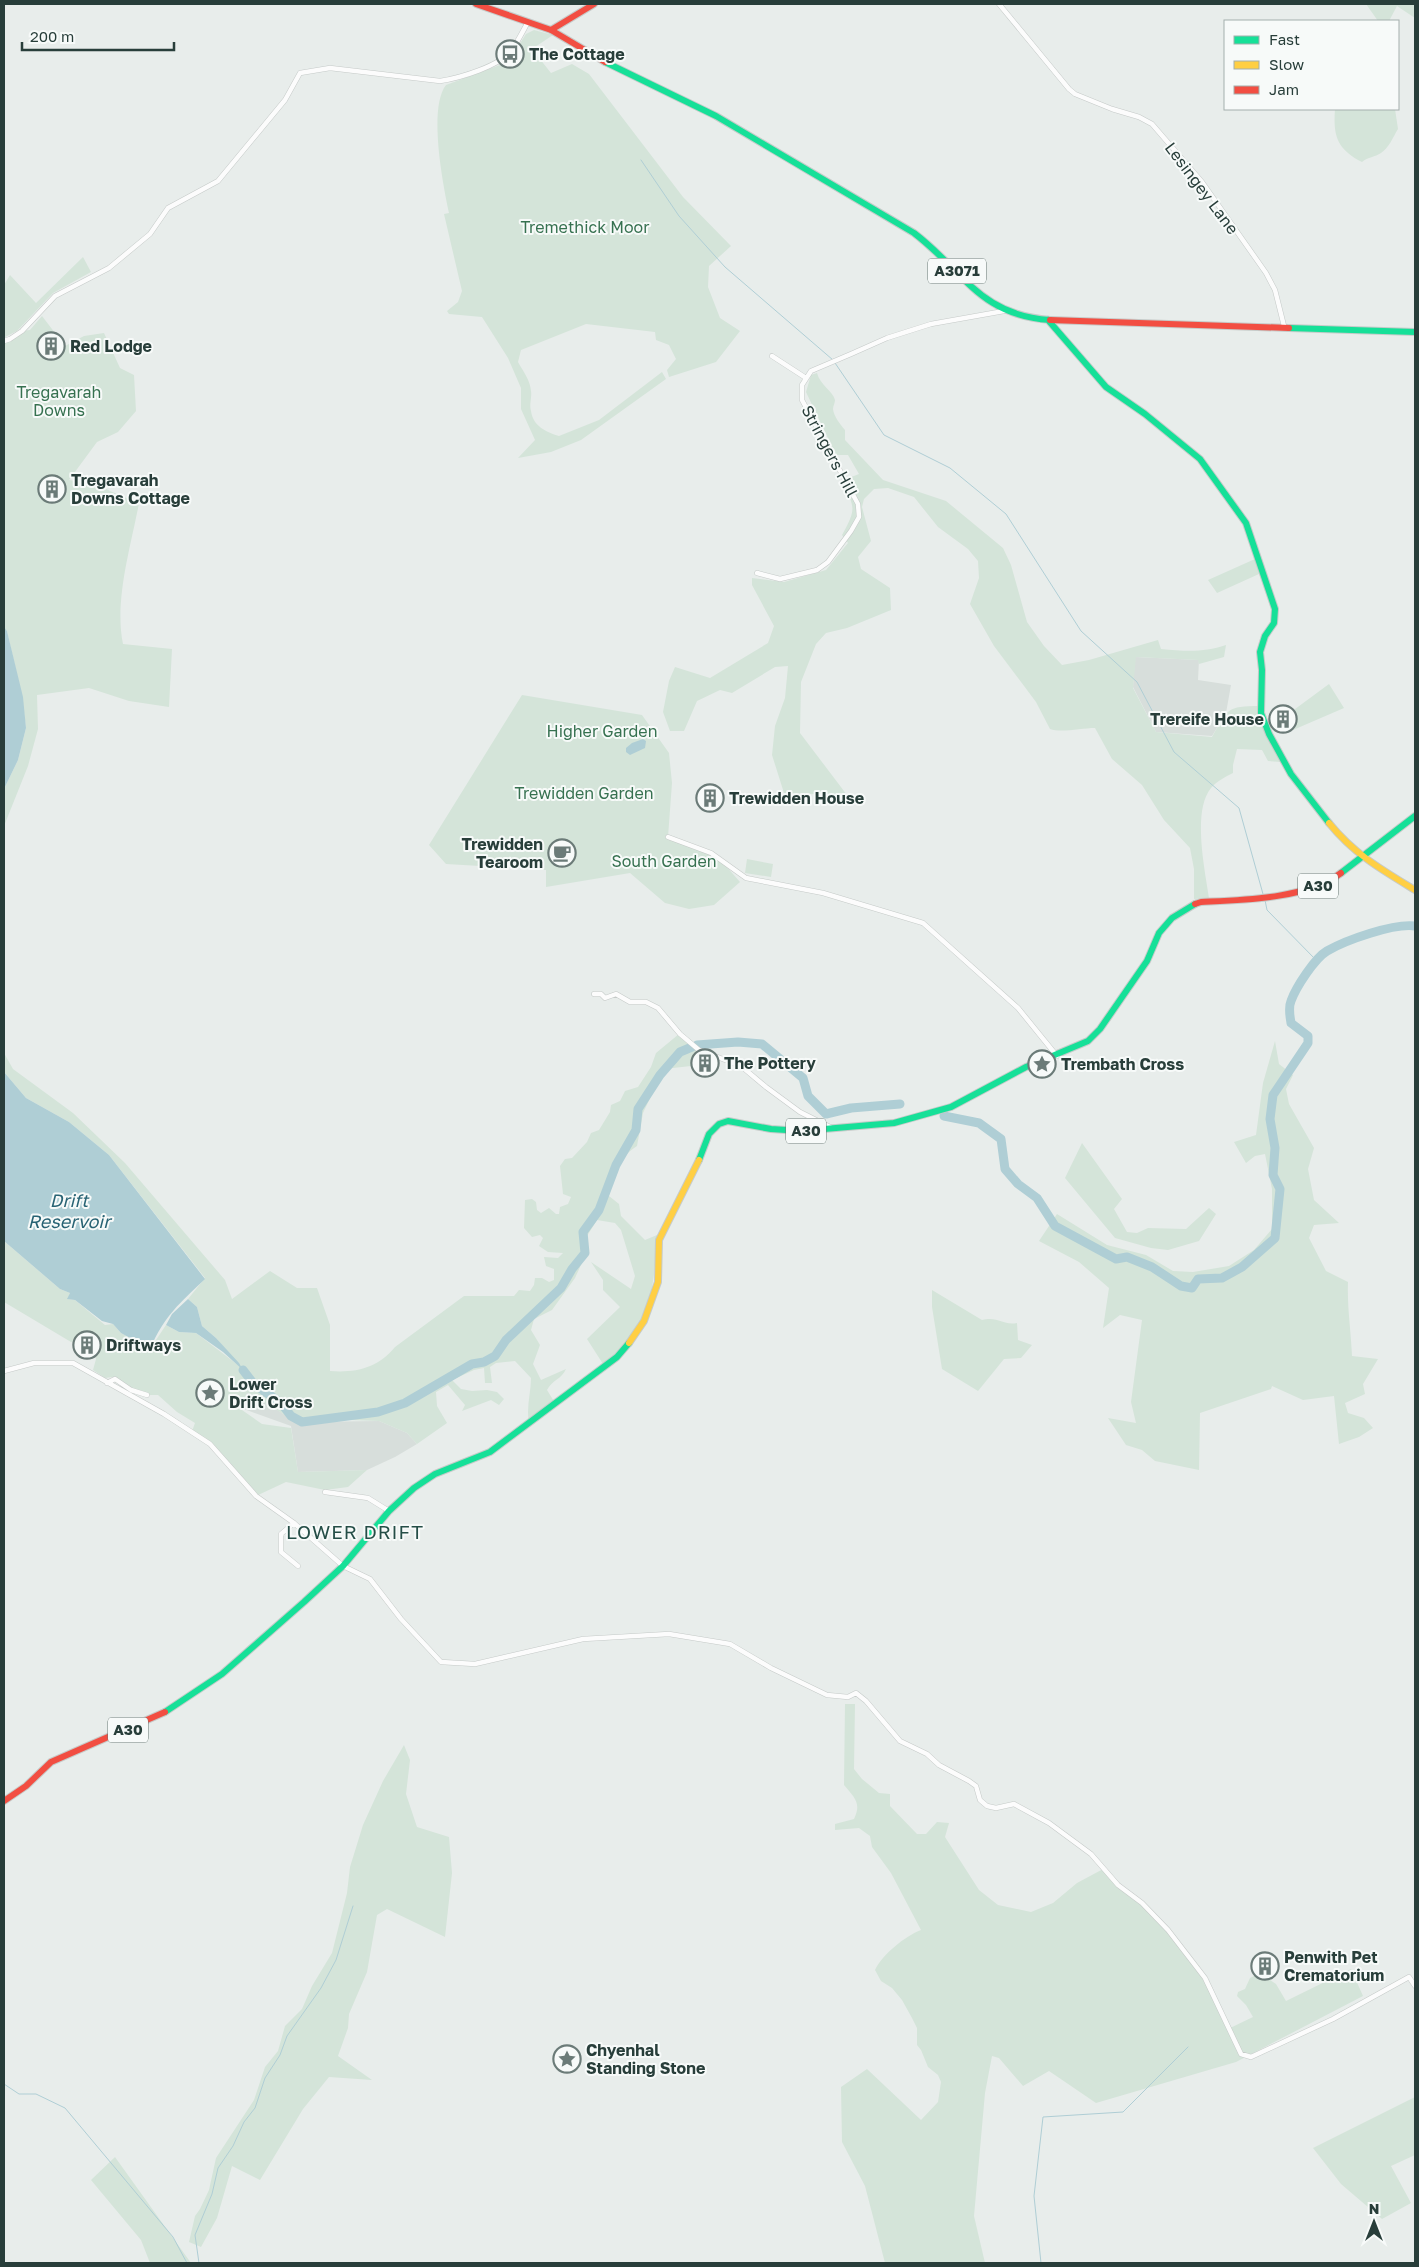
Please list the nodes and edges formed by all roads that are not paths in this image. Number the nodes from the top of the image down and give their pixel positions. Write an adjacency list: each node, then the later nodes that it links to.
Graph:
1 (476, 4): 4 (main road, A3071)
2 (594, 4): 5 (main road)
3 (998, 4): 8 (street, Lesingey Lane)
4 (529, 21): 5 (main road, A3071); 10 (street)
5 (551, 30): 6 (main road, A3071)
6 (1004, 311): 7 (main road, A3071); 12 (street)
7 (1048, 320): 8 (main road, A3071); 16 (main road)
8 (1284, 326): 9 (main road, A3071)
9 (1415, 332)
10 (4, 341)
11 (772, 356): 12 (street)
12 (806, 378): 13 (street, Stringers Hill)
13 (757, 573)
14 (1415, 816): 16 (main road, A30)
15 (668, 837): 19 (street)
16 (1362, 857): 17 (main road); 19 (main road, A30)
17 (1415, 890)
18 (594, 994): 20 (street)
19 (1056, 1056): 20 (main road, A30)
20 (830, 1127): 25 (main road, A30)
21 (4, 1371): 22 (street)
22 (107, 1383): 23 (street); 26 (street)
23 (147, 1395)
24 (325, 1492): 25 (street)
25 (389, 1511): 28 (main road, A30)
26 (294, 1523): 27 (street); 28 (street)
27 (298, 1566)
28 (343, 1566): 29 (main road, A30); 30 (street)
29 (4, 1801)
30 (1415, 1986)

